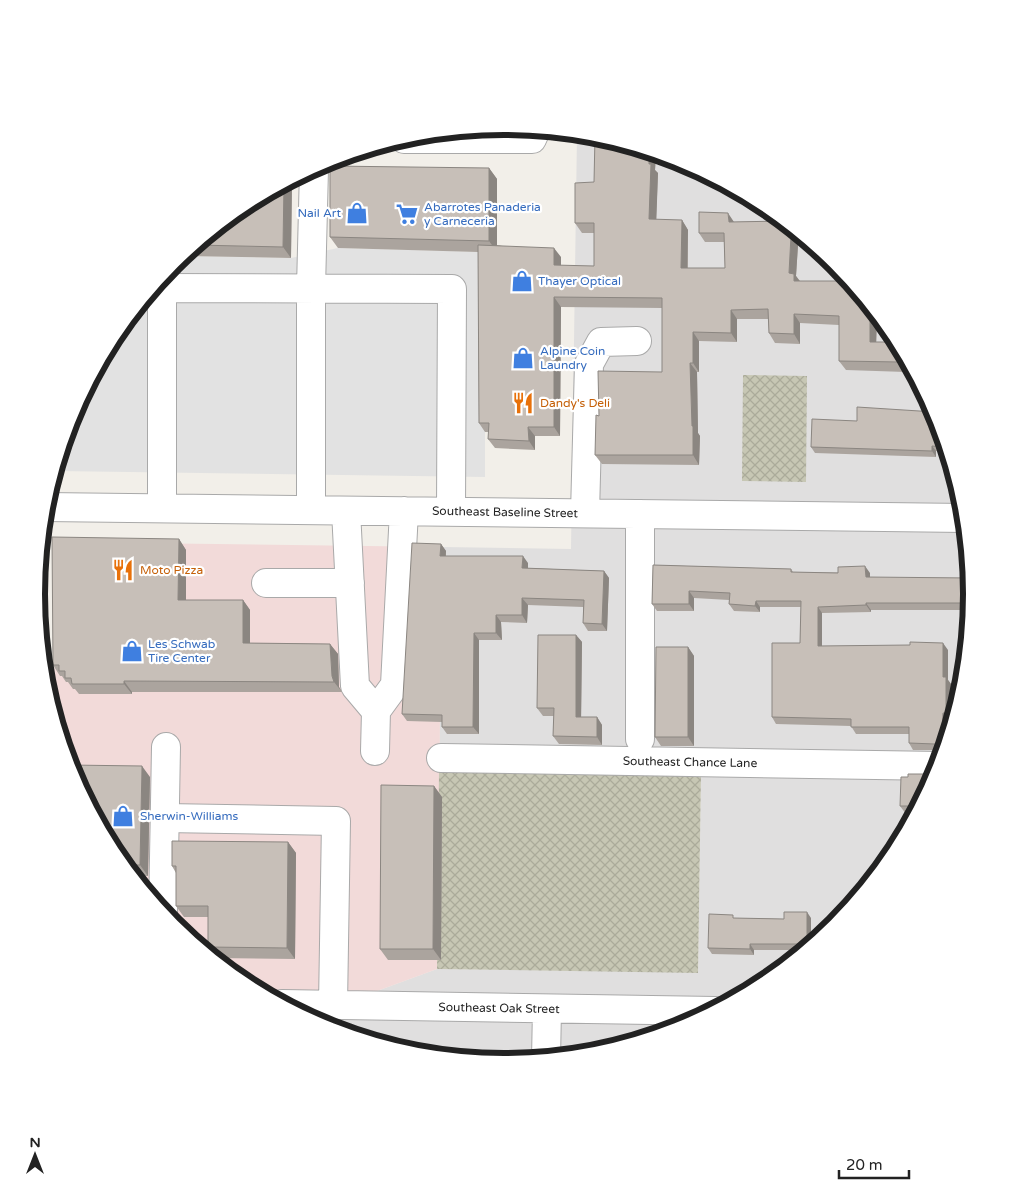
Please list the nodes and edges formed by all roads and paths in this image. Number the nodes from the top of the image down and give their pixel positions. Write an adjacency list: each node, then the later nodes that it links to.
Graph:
1 (533, 136): 2 (street)
2 (445, 139)
3 (314, 177): 5 (street)
4 (163, 288): 5 (street)
5 (311, 288): 10 (street); 13 (street)
6 (158, 293): 9 (street)
7 (638, 341): 14 (street)
8 (54, 507): 9 (street, Southeast Baseline Street)
9 (162, 508): 10 (street, Southeast Baseline Street)
10 (311, 510): 11 (street, Southeast Baseline Street)
11 (346, 511): 12 (street, Southeast Baseline Street); 18 (street)
12 (404, 511): 13 (street, Southeast Baseline Street); 19 (street)
13 (451, 512): 14 (street, Southeast Baseline Street)
14 (585, 513): 15 (street, Southeast Baseline Street)
15 (640, 514): 16 (street, Southeast Baseline Street); 20 (street)
16 (957, 518)
17 (266, 582): 18 (street)
18 (350, 583): 19 (street)
19 (376, 711): 22 (street)
20 (640, 739)
21 (166, 747): 25 (street)
22 (375, 752)
23 (441, 758): 24 (street, Southeast Chance Lane)
24 (931, 766)
25 (165, 818): 26 (street); 28 (street)
26 (163, 902)
27 (296, 1004): 28 (street, Southeast Oak Street)
28 (333, 1005): 29 (street, Southeast Oak Street)
29 (547, 1009): 30 (street, Southeast Oak Street); 31 (street)
30 (700, 1011)
31 (546, 1053)

